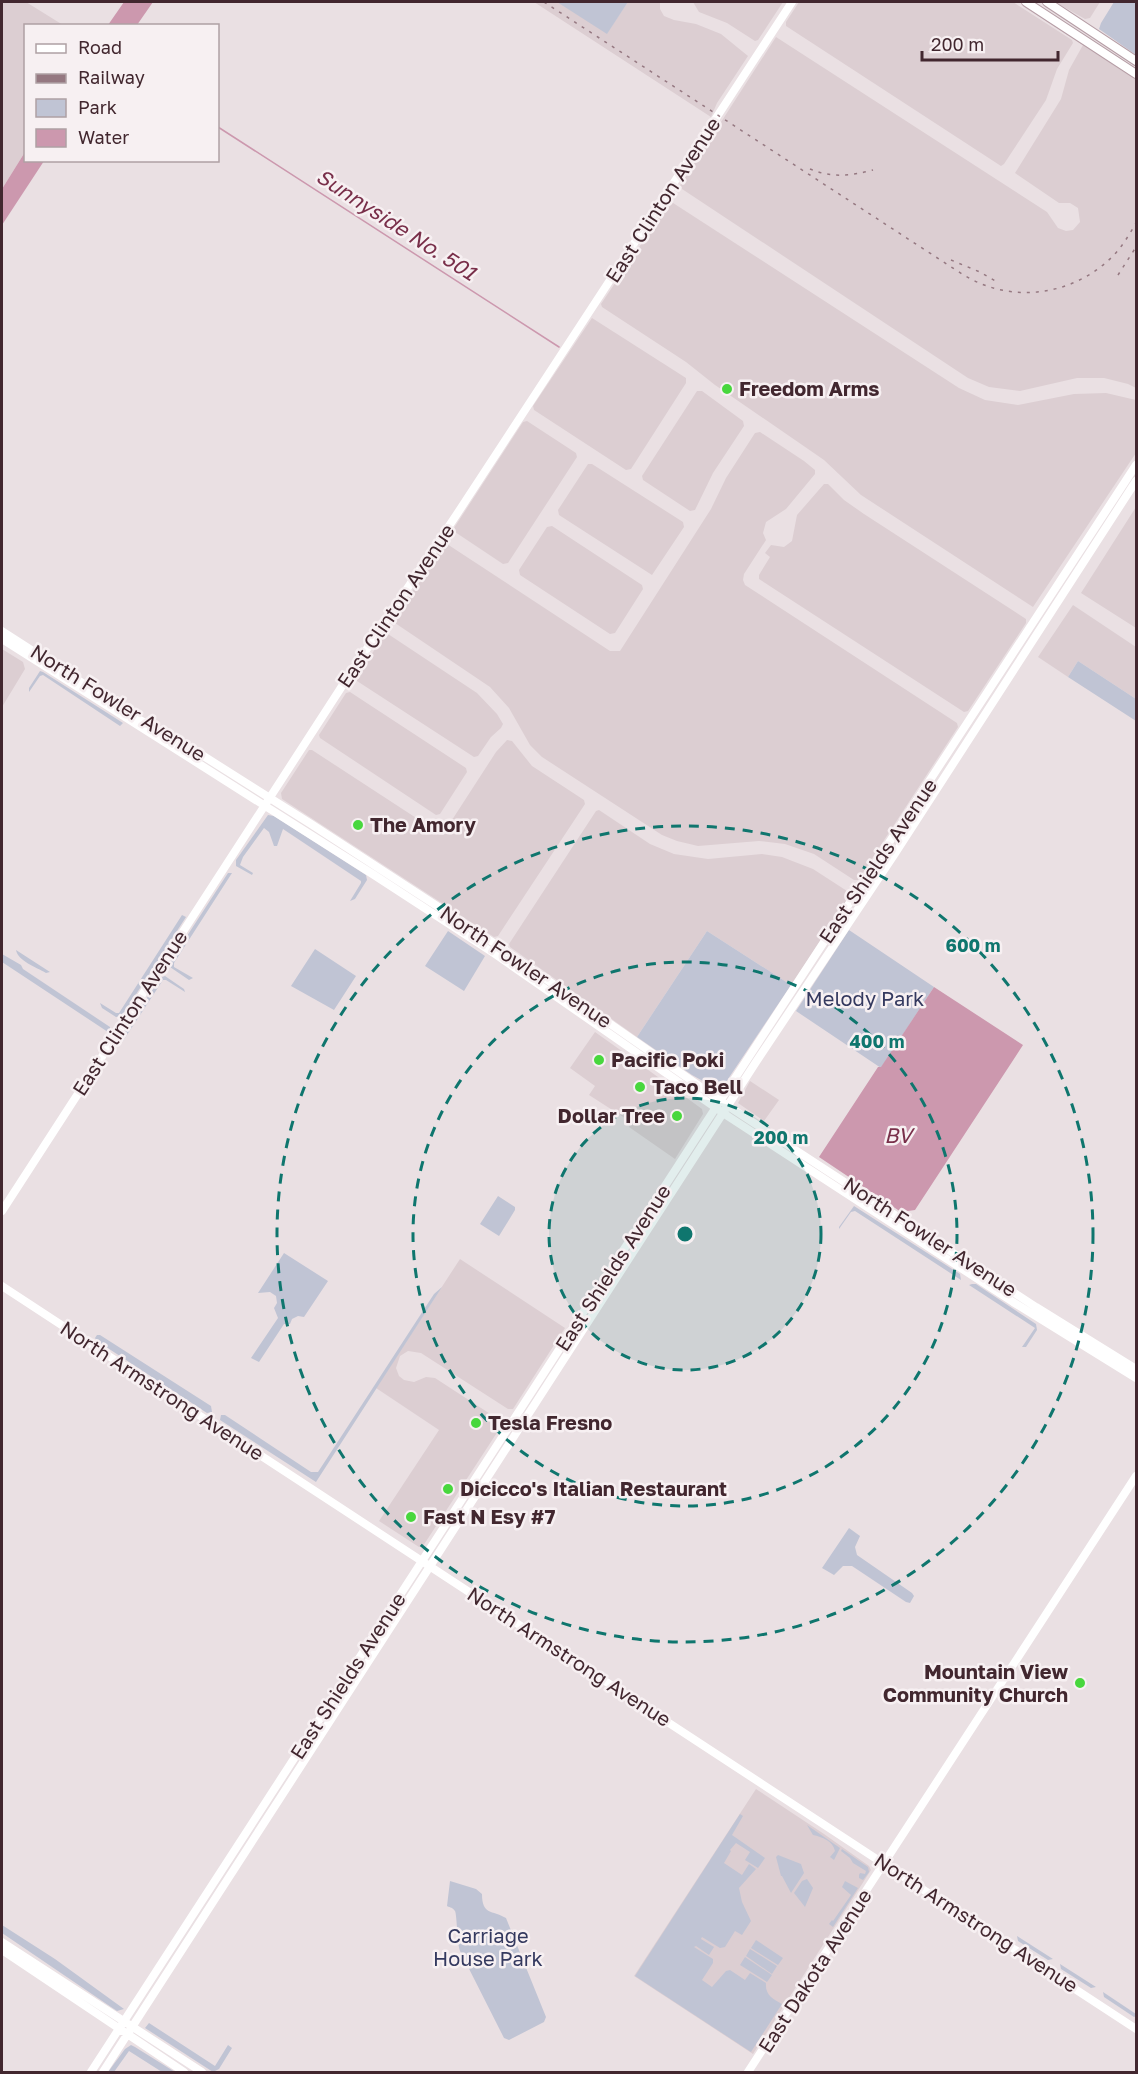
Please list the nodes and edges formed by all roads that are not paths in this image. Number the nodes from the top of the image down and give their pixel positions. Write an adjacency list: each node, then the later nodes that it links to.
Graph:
1 (792, 2): 10 (main road, East Clinton Avenue)
2 (1026, 2): 5 (main road)
3 (1047, 2): 4 (main road)
4 (1137, 61)
5 (1137, 74)
6 (1137, 465): 14 (main road, East Shields Avenue)
7 (1137, 481): 16 (main road, East Shields Avenue)
8 (2, 631): 10 (main road, North Fowler Avenue)
9 (2, 639): 11 (main road, North Fowler Avenue)
10 (270, 798): 11 (main road, East Clinton Avenue); 13 (main road, North Fowler Avenue)
11 (265, 805): 12 (main road, North Fowler Avenue); 21 (main road, East Clinton Avenue)
12 (374, 875): 13 (main road); 15 (main road, North Fowler Avenue)
13 (415, 891): 17 (main road, North Fowler Avenue)
14 (821, 946): 16 (main road); 18 (main road, East Shields Avenue)
15 (555, 995): 17 (main road); 18 (main road, North Fowler Avenue)
16 (796, 1001): 19 (main road, East Shields Avenue)
17 (613, 1026): 18 (main road, North Fowler Avenue)
18 (718, 1104): 19 (main road, North Fowler Avenue); 23 (main road, East Shields Avenue)
19 (726, 1110): 20 (main road); 22 (main road, North Fowler Avenue); 23 (main road, East Shields Avenue)
20 (849, 1195): 22 (main road); 26 (main road)
21 (2, 1211)
22 (893, 1214): 25 (main road, North Fowler Avenue)
23 (633, 1244): 28 (main road, East Shields Avenue); 28 (main road, East Shields Avenue)
24 (2, 1286): 28 (main road, North Armstrong Avenue)
25 (1137, 1369)
26 (1137, 1378)
27 (1137, 1476): 31 (main road, East Dakota Avenue)
28 (426, 1564): 29 (main road, East Shields Avenue); 30 (main road, East Shields Avenue); 31 (main road, North Armstrong Avenue)
29 (340, 1689): 30 (main road); 34 (main road, East Shields Avenue)
30 (316, 1743): 35 (main road, East Shields Avenue)
31 (885, 1864): 36 (main road, North Armstrong Avenue); 43 (main road, East Dakota Avenue)
32 (2, 1942): 34 (main road)
33 (2, 1950): 37 (main road)
34 (125, 2021): 35 (main road); 37 (main road, East Shields Avenue)
35 (133, 2027): 38 (main road, East Shields Avenue); 42 (main road)
36 (1137, 2029)
37 (119, 2030): 38 (main road); 39 (main road, East Shields Avenue)
38 (128, 2036): 40 (main road, East Shields Avenue); 41 (main road)
39 (91, 2073)
40 (103, 2073)
41 (184, 2073)
42 (202, 2073)
43 (748, 2073)

